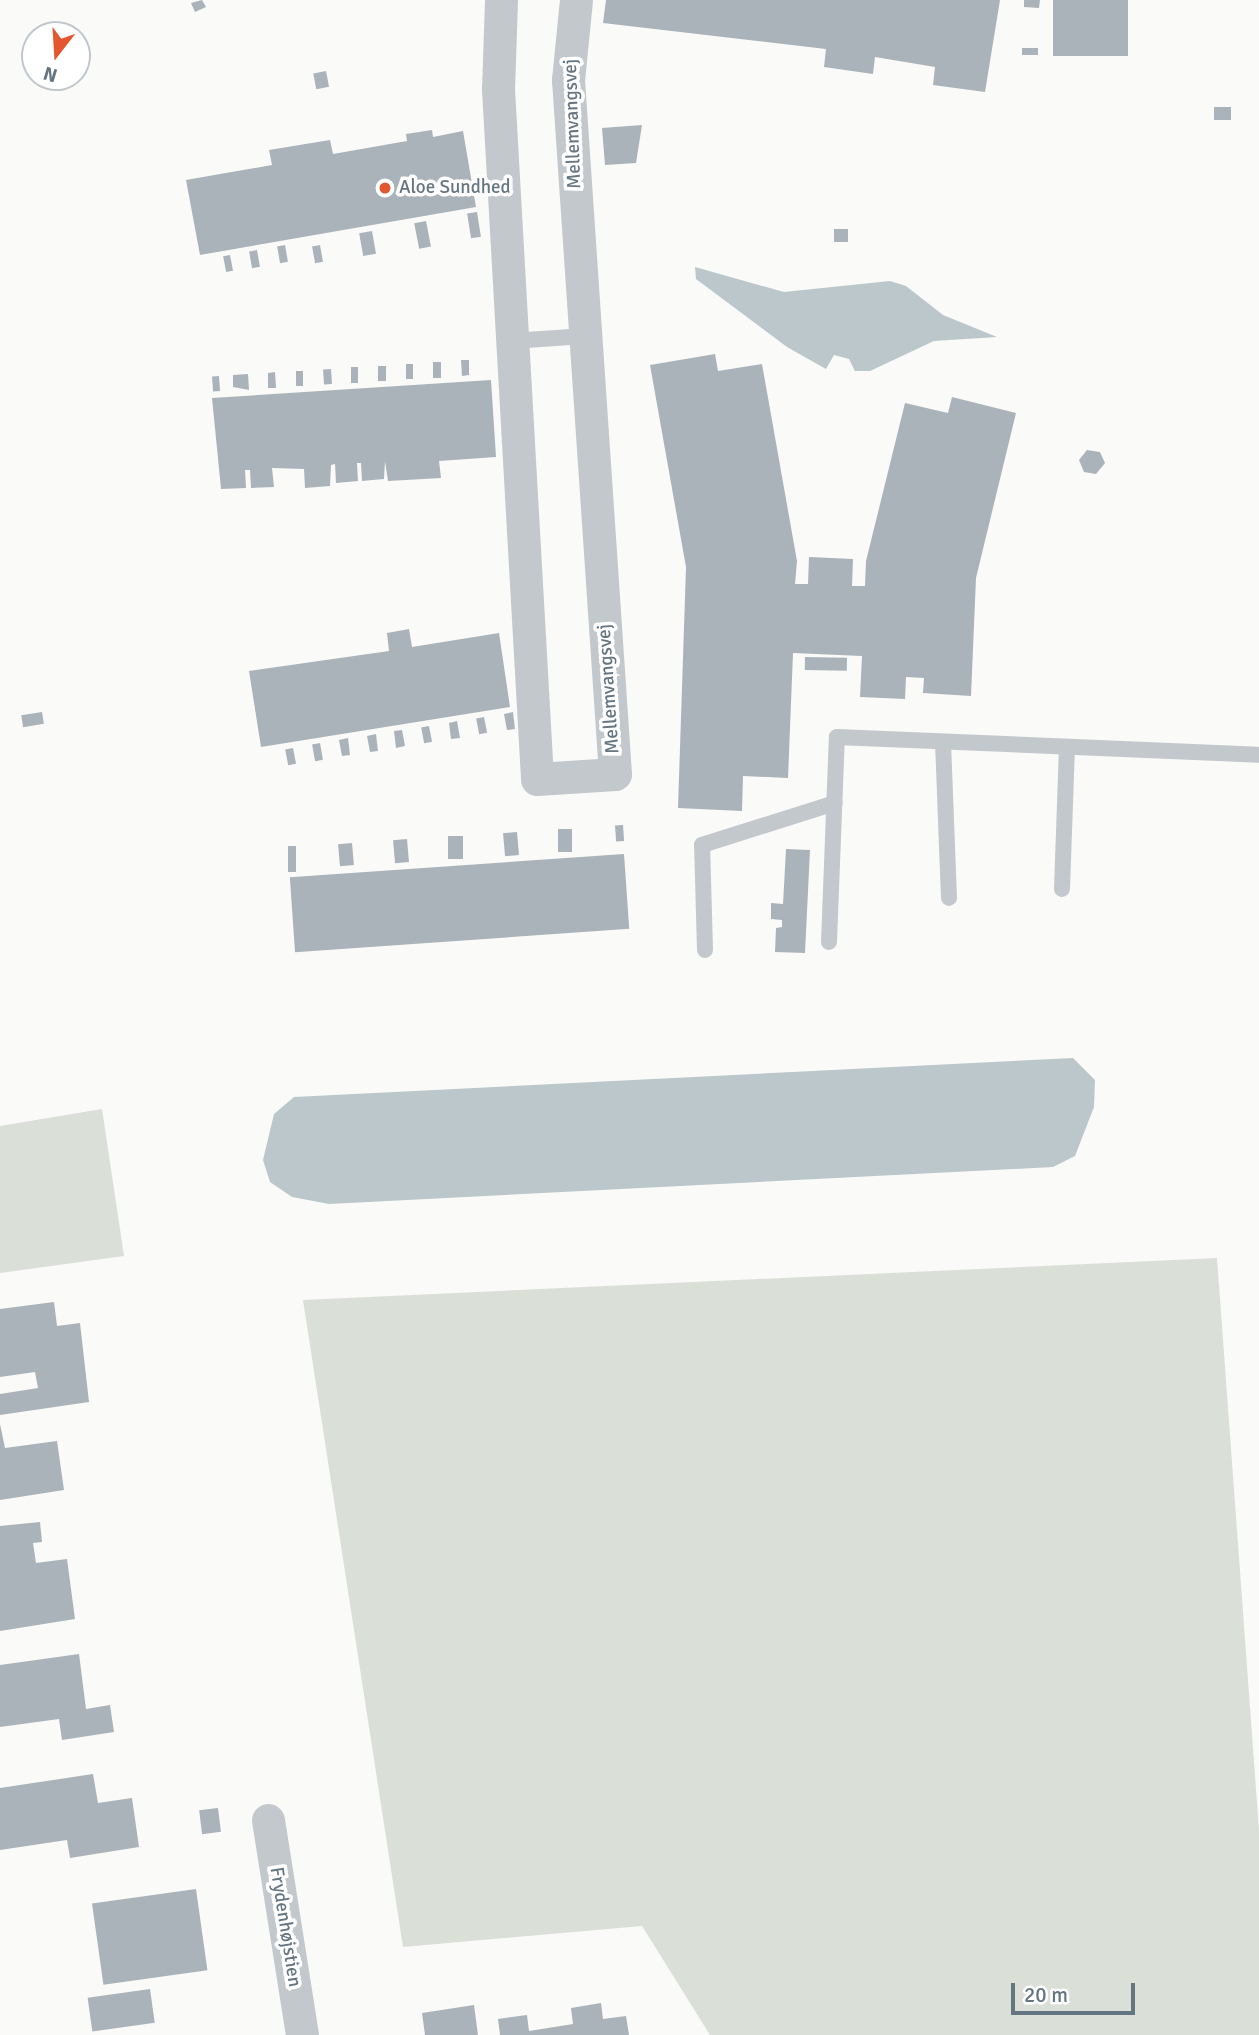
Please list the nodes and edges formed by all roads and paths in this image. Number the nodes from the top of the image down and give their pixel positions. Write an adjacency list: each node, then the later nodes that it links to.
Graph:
1 (501, 0): 4 (street, Mellemvangsvej)
2 (576, 0): 3 (street, Mellemvangsvej)
3 (585, 336): 4 (lane); 4 (street, Mellemvangsvej)
4 (512, 341)
5 (943, 742): 6 (lane); 8 (lane); 10 (lane)
6 (1067, 747): 7 (lane); 9 (lane)
7 (1259, 755)
8 (835, 803): 11 (lane); 12 (lane)
9 (1062, 890)
10 (949, 898)
11 (829, 942)
12 (705, 950)
13 (268, 1820): 14 (street, Frydenhøjstien)
14 (302, 2035)

